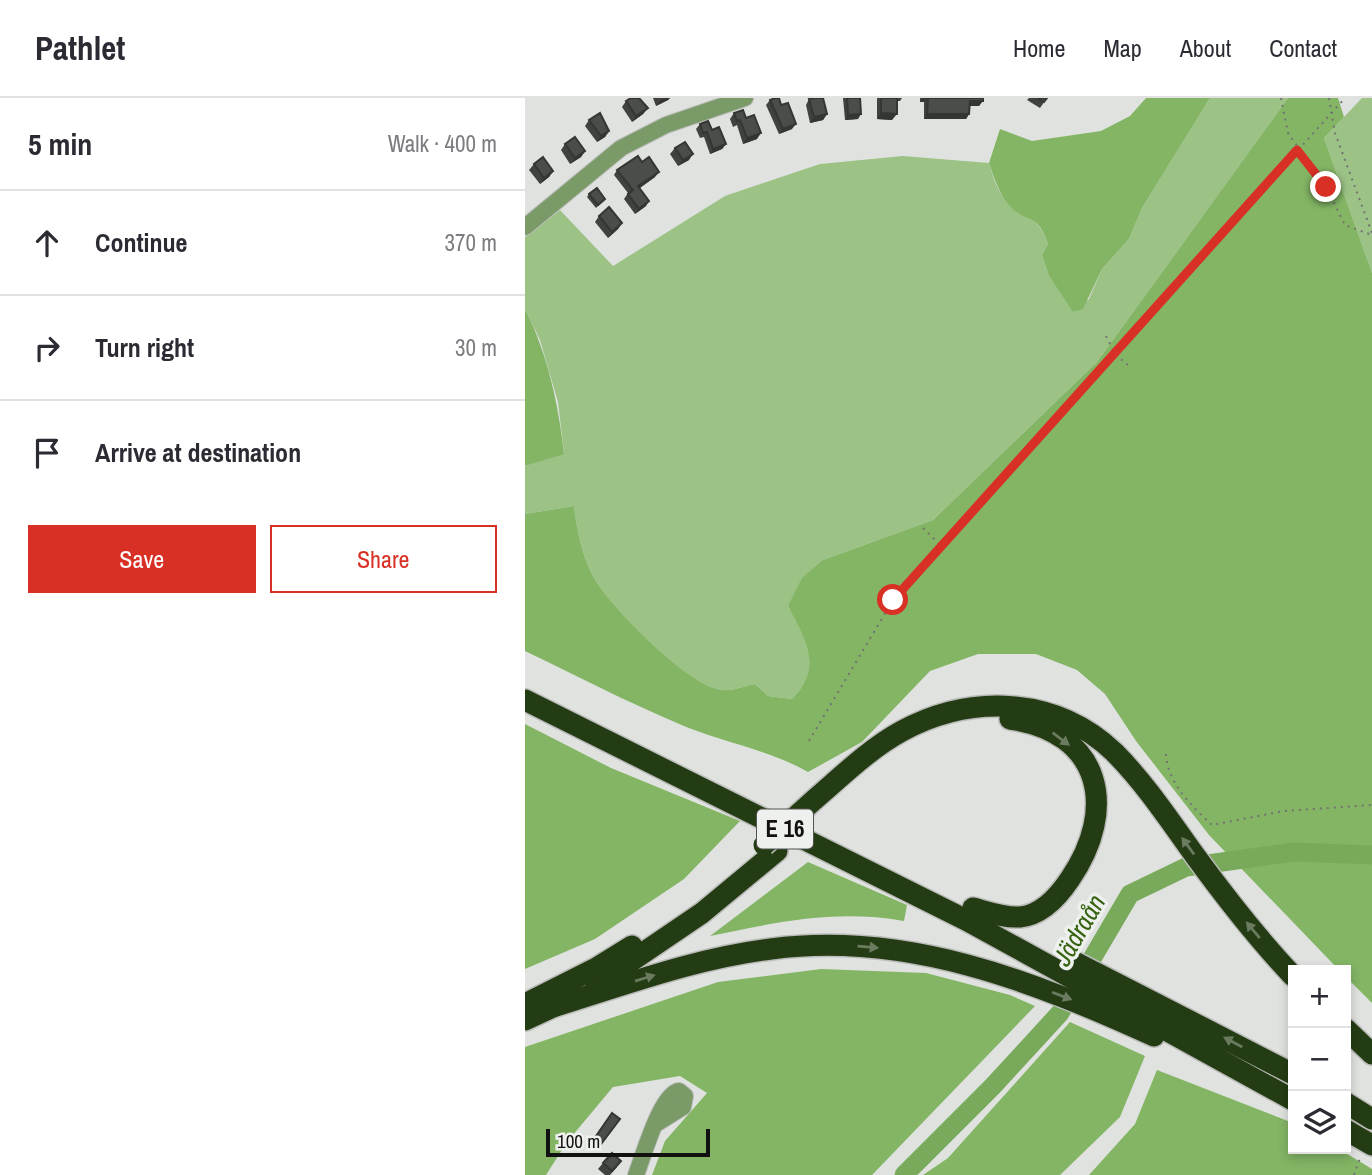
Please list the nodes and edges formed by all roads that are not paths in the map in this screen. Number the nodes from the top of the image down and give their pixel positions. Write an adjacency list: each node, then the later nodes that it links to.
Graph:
1 (745, 98): 2 (street)
2 (525, 227)
3 (525, 687): 7 (highway, E 16)
4 (525, 700): 8 (highway, E 16)
5 (821, 804): 6 (highway); 7 (highway, one-way to 7); 9 (highway, one-way to 5)
6 (771, 848): 11 (highway); 12 (highway)
7 (973, 908): 8 (highway, E 16)
8 (1049, 957): 10 (highway, E 16)
9 (1288, 970)
10 (1107, 996): 12 (highway, one-way to 10); 16 (highway, E 16, one-way to 10); 17 (highway, E 16)
11 (525, 1004)
12 (556, 1006): 13 (highway)
13 (525, 1020)
14 (1351, 1034): 15 (highway)
15 (1372, 1054)
16 (1288, 1072)
17 (1288, 1096)
18 (1351, 1106): 19 (highway)
19 (1372, 1119)
20 (656, 1124): 23 (street)
21 (1351, 1134): 22 (highway)
22 (1367, 1150)
23 (636, 1175)

